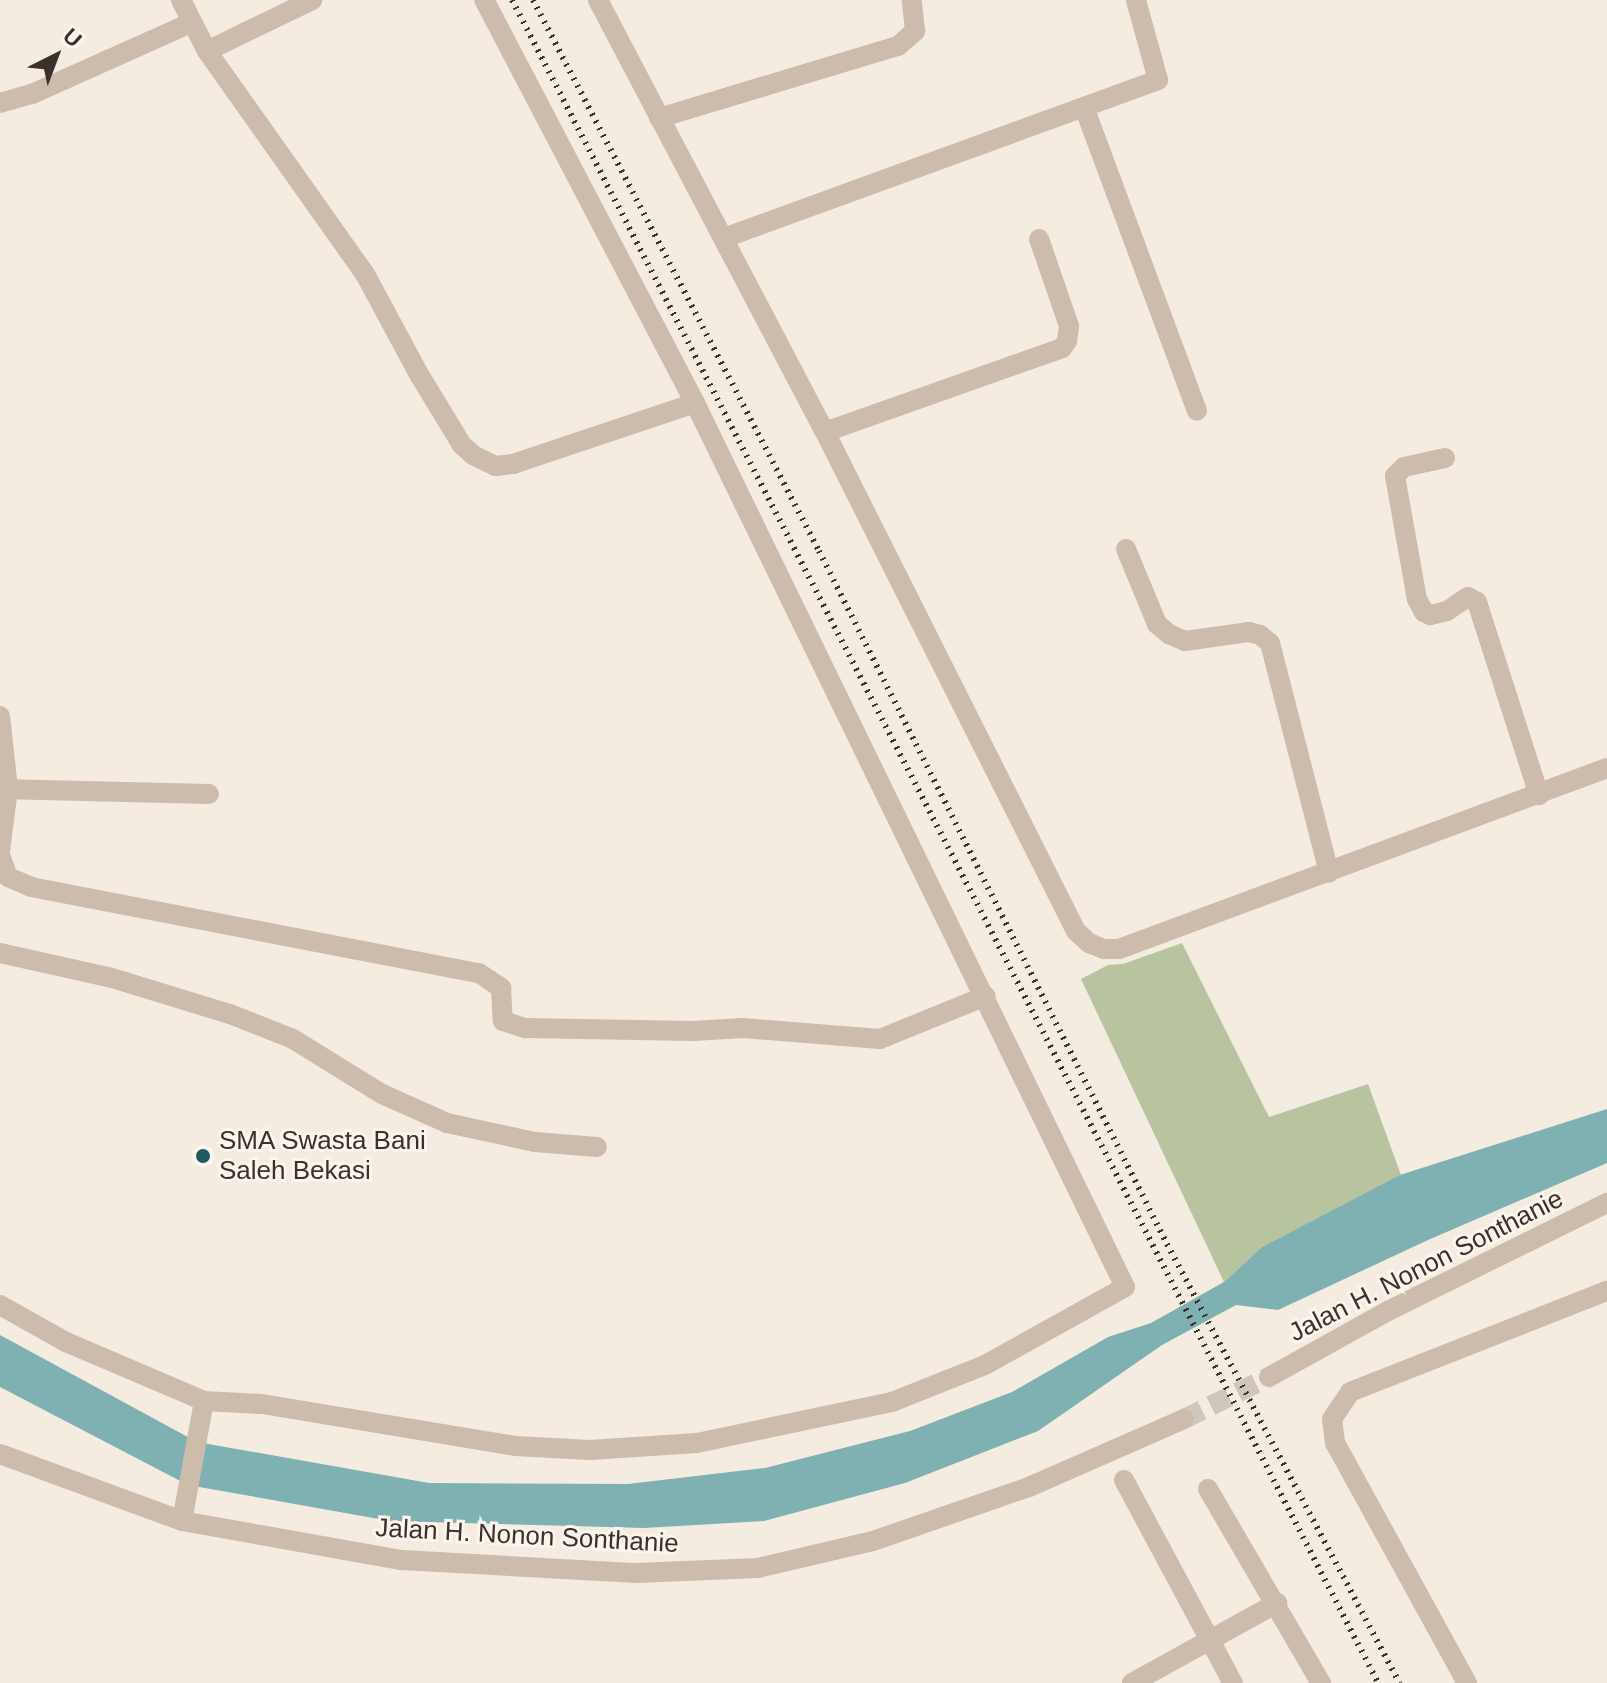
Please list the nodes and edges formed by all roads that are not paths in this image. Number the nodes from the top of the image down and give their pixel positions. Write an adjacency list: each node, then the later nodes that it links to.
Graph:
1 (181, 0): 7 (street)
2 (312, 0): 8 (street)
3 (484, 0): 14 (street)
4 (598, 0): 11 (street)
5 (912, 0): 11 (street)
6 (1136, 0): 10 (street)
7 (191, 23): 8 (street); 9 (street)
8 (207, 51): 14 (street)
9 (0, 103)
10 (1084, 107): 12 (street); 15 (street)
11 (659, 118): 12 (street)
12 (724, 238): 16 (street)
13 (1039, 239): 16 (street)
14 (695, 403): 27 (street)
15 (1197, 411)
16 (825, 432): 25 (street)
17 (1445, 458): 23 (street)
18 (1126, 549): 25 (street)
19 (0, 716): 21 (street)
20 (1607, 768): 23 (street)
21 (4, 789): 22 (street); 24 (street)
22 (209, 794)
23 (1539, 795): 25 (street)
24 (0, 853): 27 (street)
25 (1329, 873)
26 (0, 953): 28 (street)
27 (986, 996): 33 (street)
28 (597, 1147)
29 (1607, 1203): 32 (street, Jalan H. Nonon Sonthanie)
30 (1607, 1291): 44 (street)
31 (0, 1305): 33 (street)
32 (1269, 1377)
33 (204, 1401): 38 (street)
34 (1184, 1419): 38 (street, Jalan H. Nonon Sonthanie)
35 (0, 1454): 38 (street, Jalan H. Nonon Sonthanie)
36 (1124, 1480): 40 (street)
37 (1208, 1489): 39 (street)
38 (182, 1521)
39 (1277, 1603): 40 (street); 43 (street)
40 (1210, 1641): 41 (street); 42 (street)
41 (1132, 1683)
42 (1233, 1683)
43 (1321, 1683)
44 (1467, 1683)

